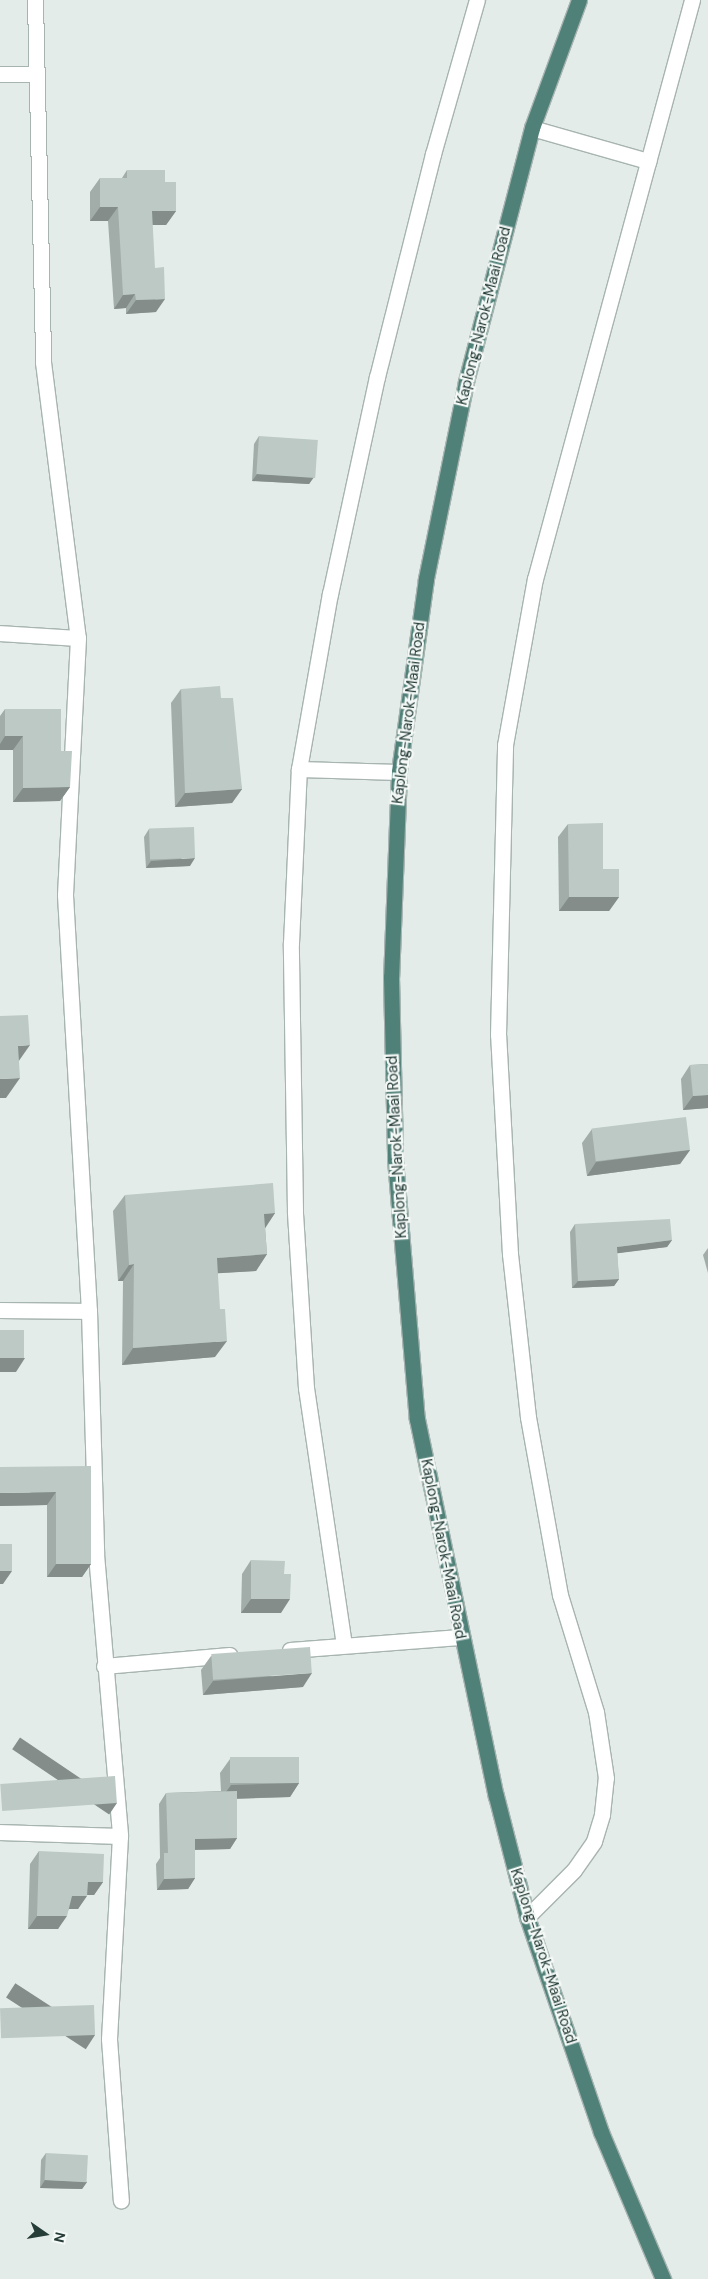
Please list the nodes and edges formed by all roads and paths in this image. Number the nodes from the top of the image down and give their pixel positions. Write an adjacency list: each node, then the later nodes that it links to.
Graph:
1 (35, 0): 6 (street)
2 (477, 0): 11 (street)
3 (579, 0): 7 (highway, Kaplong-Narok-Maai Road)
4 (692, 0): 8 (street)
5 (0, 74): 6 (street)
6 (35, 74): 10 (street)
7 (532, 128): 8 (street); 12 (highway, Kaplong-Narok-Maai Road)
8 (648, 161): 22 (street)
9 (0, 633): 10 (street)
10 (78, 638): 14 (street)
11 (299, 769): 12 (street); 16 (street)
12 (399, 772): 15 (highway, Kaplong-Narok-Maai Road)
13 (0, 1310): 14 (street)
14 (90, 1311): 19 (street)
15 (460, 1637): 16 (street); 22 (highway, Kaplong-Narok-Maai Road)
16 (344, 1645): 17 (street)
17 (277, 1651)
18 (248, 1653): 19 (street)
19 (104, 1666): 21 (street)
20 (0, 1832): 21 (street)
21 (120, 1836): 23 (street)
22 (527, 1917): 24 (highway, Kaplong-Narok-Maai Road)
23 (121, 2201)
24 (663, 2279)

